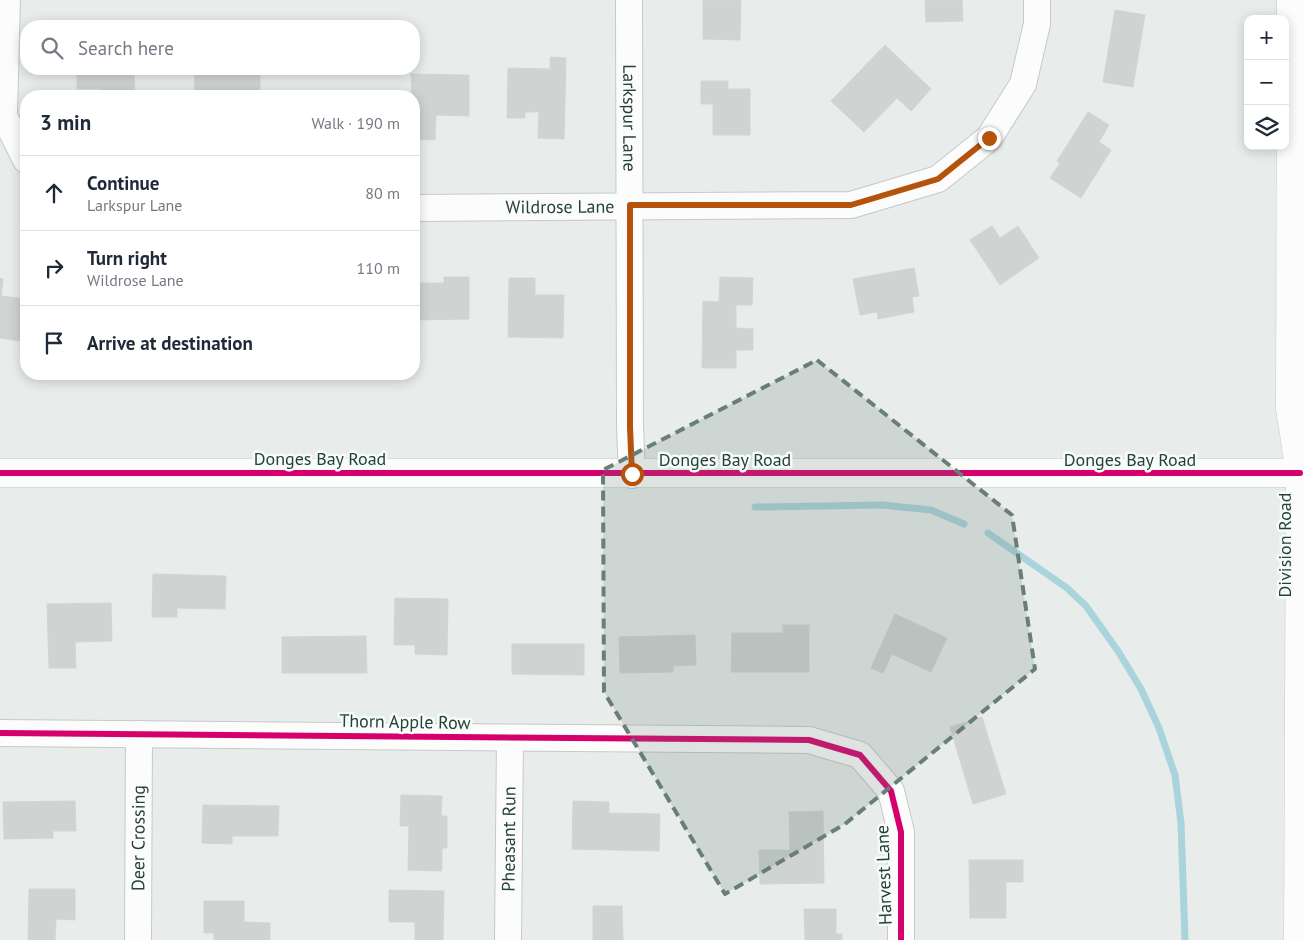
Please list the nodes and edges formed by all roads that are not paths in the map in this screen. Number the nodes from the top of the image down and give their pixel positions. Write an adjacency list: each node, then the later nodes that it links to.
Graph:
1 (7, 0): 5 (street)
2 (628, 0): 6 (street, Larkspur Lane)
3 (1037, 0): 6 (street, Wildrose Lane)
4 (1291, 0): 9 (street, Division Road)
5 (20, 148)
6 (630, 205): 7 (street, Wildrose Lane); 10 (street, Larkspur Lane)
7 (420, 208)
8 (0, 473): 10 (street, Donges Bay Road)
9 (1300, 473): 10 (street, Donges Bay Road); 18 (street, Division Road)
10 (632, 474)
11 (0, 733): 12 (street, Thorn Apple Row)
12 (139, 734): 13 (street, Thorn Apple Row); 15 (street, Deer Crossing)
13 (510, 738): 14 (street, Thorn Apple Row); 16 (street, Pheasant Run)
14 (809, 740): 17 (street, Harvest Lane)
15 (138, 940)
16 (508, 940)
17 (901, 940)
18 (1298, 940)

